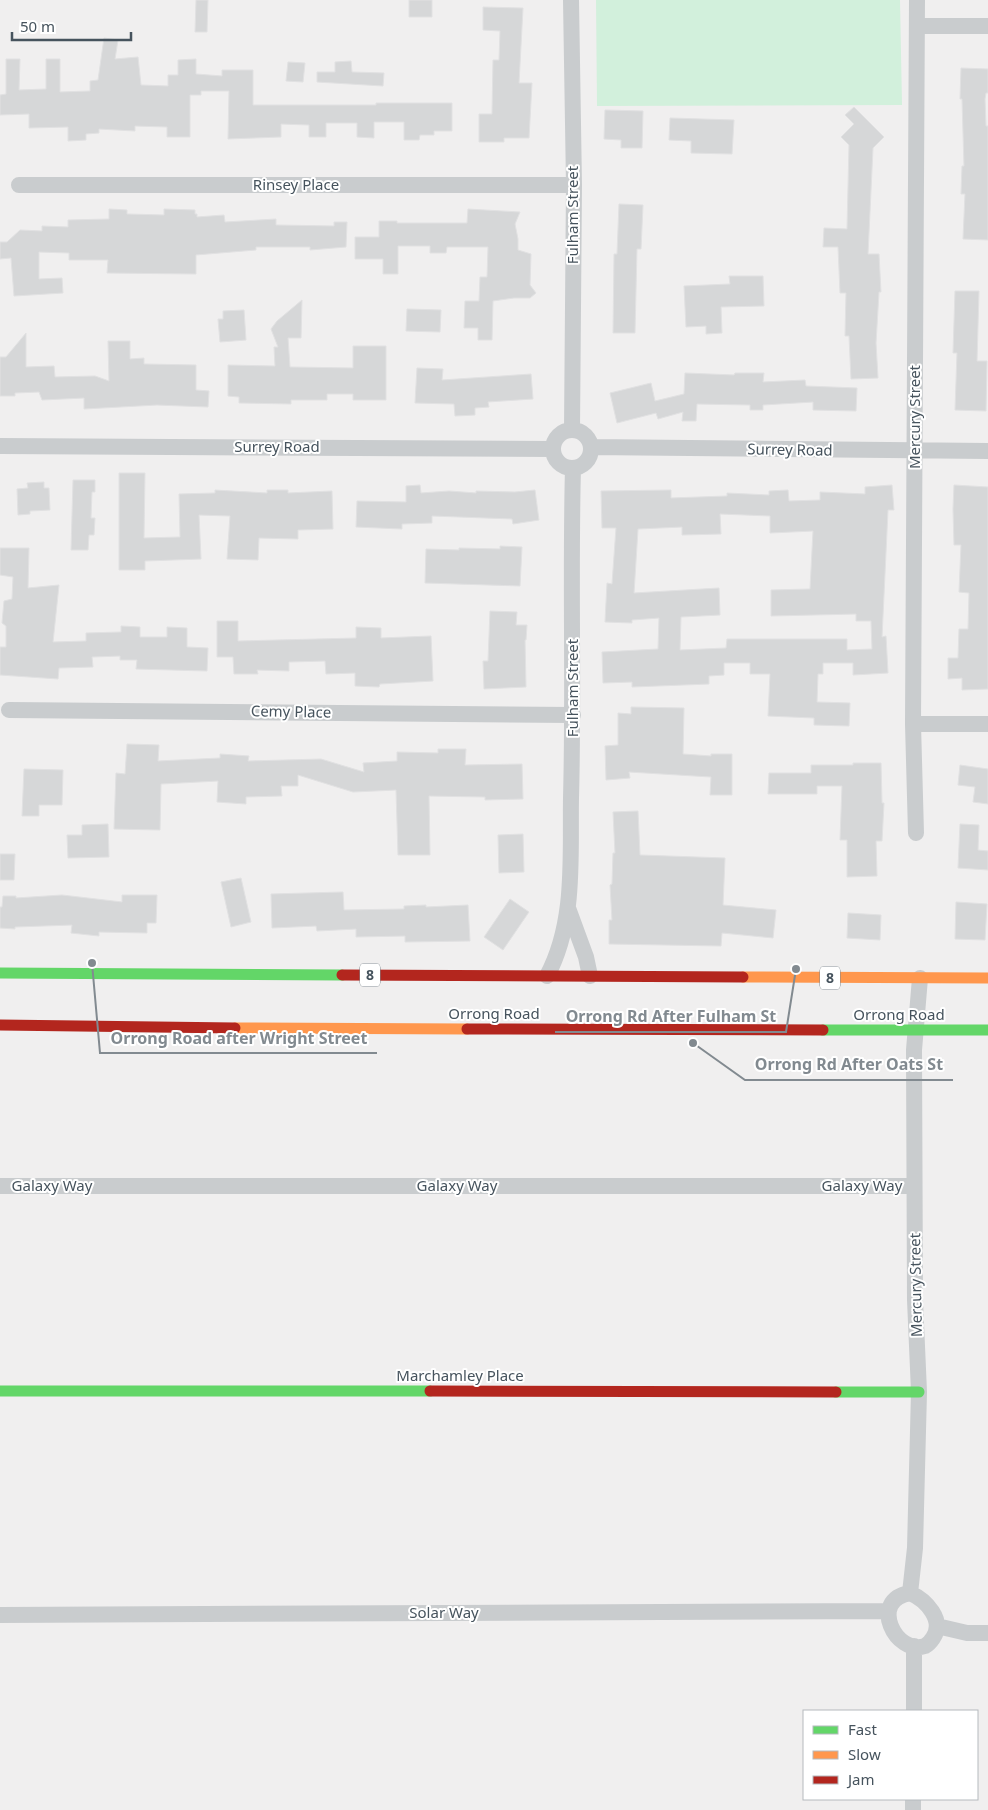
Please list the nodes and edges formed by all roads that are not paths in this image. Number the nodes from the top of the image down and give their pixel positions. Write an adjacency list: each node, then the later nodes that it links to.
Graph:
1 (571, 0): 6 (street, Fulham Street)
2 (917, 0): 3 (street, Mercury Street)
3 (917, 26): 4 (street); 11 (street, Mercury Street)
4 (988, 26)
5 (19, 184): 6 (street, Rinsey Place)
6 (574, 185): 7 (street, Fulham Street)
7 (572, 429): 9 (street); 10 (street)
8 (0, 446): 10 (street, Surrey Road)
9 (591, 447): 11 (street, Surrey Road); 13 (street)
10 (553, 449): 13 (street)
11 (914, 451): 12 (street, Surrey Road); 16 (street, Mercury Street)
12 (988, 451)
13 (573, 468): 15 (street, Fulham Street)
14 (9, 710): 15 (street, Cemy Place)
15 (573, 715): 19 (street, Fulham Street)
16 (913, 724): 17 (street); 18 (street, Mercury Street)
17 (988, 724)
18 (916, 833)
19 (568, 908): 21 (street, Fulham Street); 22 (street, Fulham Street)
20 (0, 973): 21 (main road, 8)
21 (546, 976): 22 (main road, 8)
22 (590, 976): 23 (main road, 8)
23 (920, 978): 24 (main road, 8); 27 (street, Mercury Street)
24 (988, 978)
25 (0, 1025): 26 (main road, Orrong Road)
26 (28, 1026): 27 (main road, Orrong Road); 29 (street)
27 (914, 1030): 28 (main road, Orrong Road); 31 (street, Mercury Street)
28 (988, 1030)
29 (0, 1035)
30 (0, 1186): 31 (street, Galaxy Way)
31 (914, 1186): 33 (street, Mercury Street)
32 (0, 1391): 33 (main road, Marchamley Place)
33 (919, 1392): 34 (street, Mercury Street)
34 (910, 1593): 35 (street); 37 (street)
35 (889, 1611): 36 (street, Solar Way); 39 (street)
36 (0, 1615)
37 (937, 1626): 38 (street); 39 (street)
38 (988, 1633)
39 (914, 1646): 40 (street)
40 (914, 1710)

